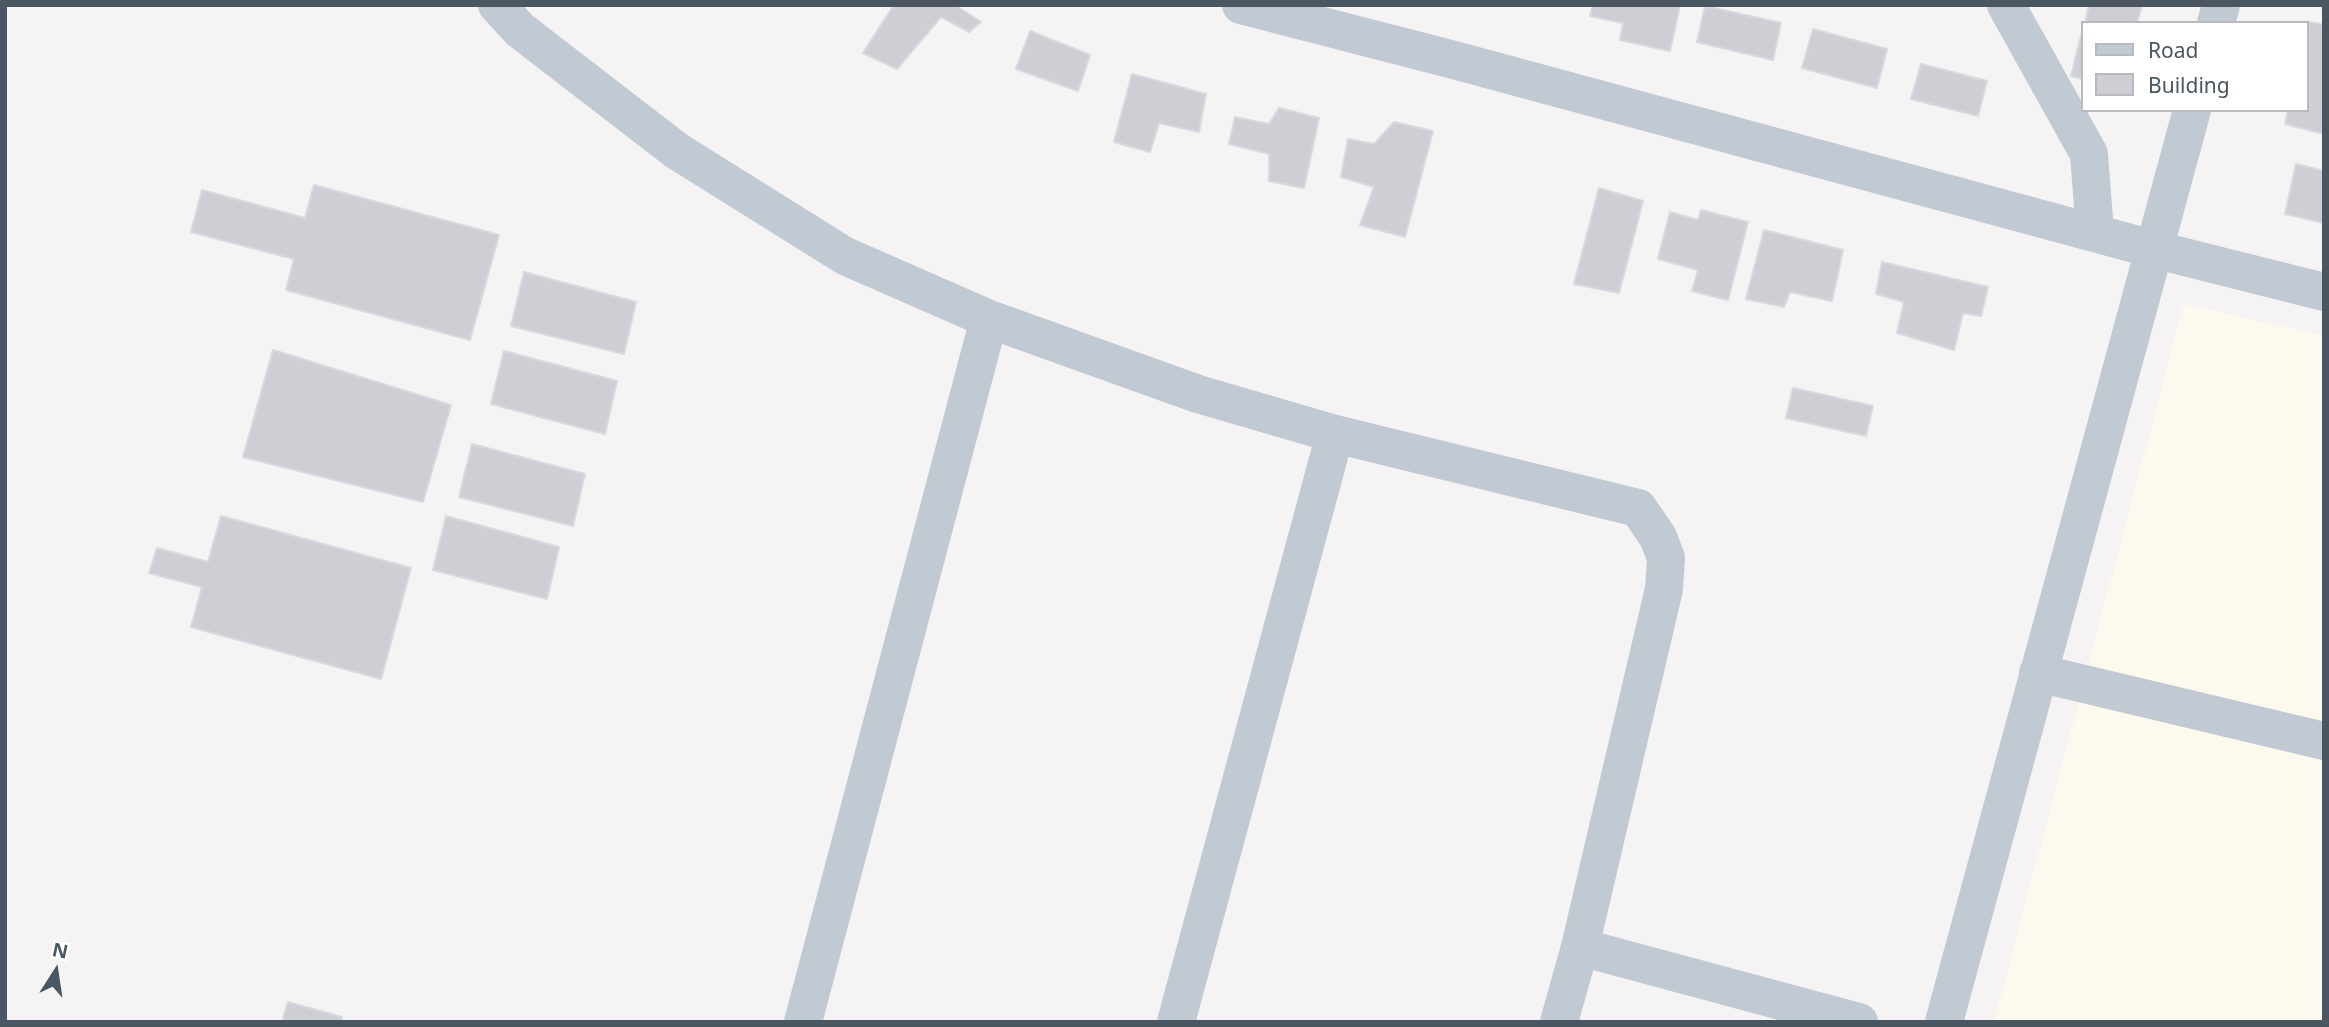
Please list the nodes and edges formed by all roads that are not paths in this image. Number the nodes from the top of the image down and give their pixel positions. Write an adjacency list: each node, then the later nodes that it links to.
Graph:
1 (497, 5): 8 (street)
2 (1241, 5): 5 (street)
3 (2006, 5): 5 (street)
4 (2191, 112): 6 (street)
5 (2095, 232): 6 (street)
6 (2153, 249): 7 (street); 10 (street)
7 (2324, 292)
8 (989, 319): 9 (street); 13 (street)
9 (1335, 434): 12 (street); 14 (street)
10 (2038, 673): 11 (street); 17 (street)
11 (2324, 741)
12 (1580, 947): 15 (street); 16 (street)
13 (803, 1022)
14 (1176, 1022)
15 (1559, 1022)
16 (1859, 1022)
17 (1944, 1022)

